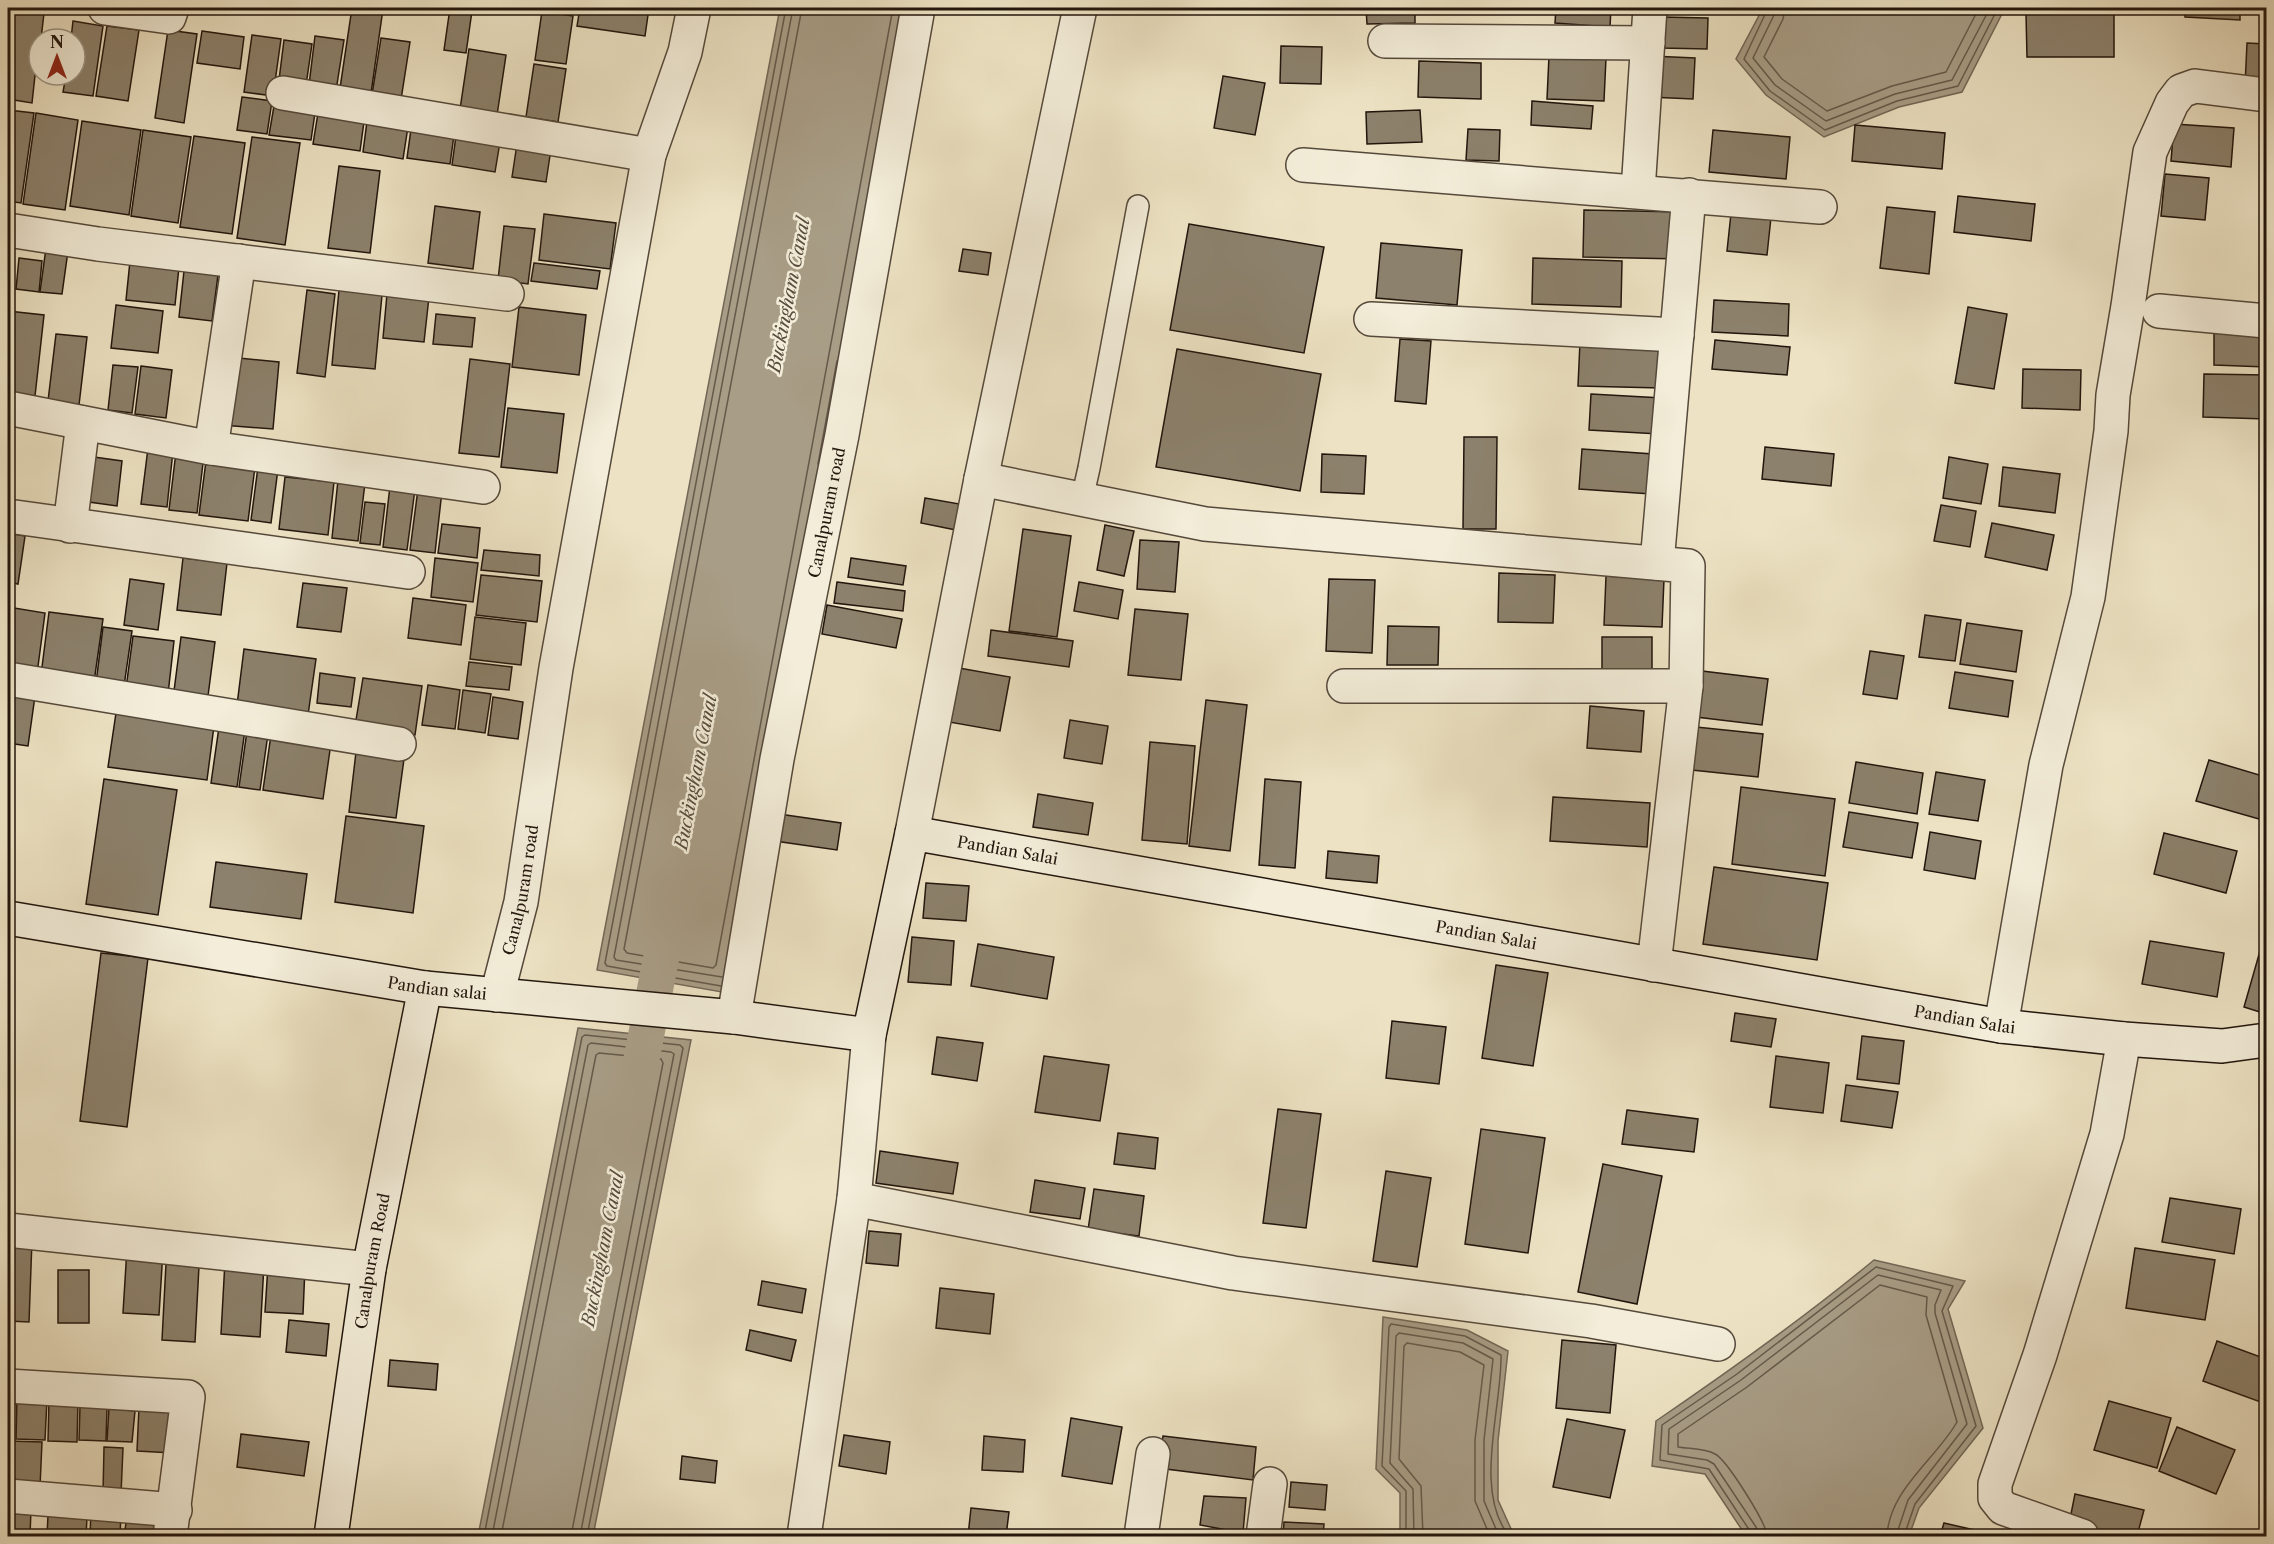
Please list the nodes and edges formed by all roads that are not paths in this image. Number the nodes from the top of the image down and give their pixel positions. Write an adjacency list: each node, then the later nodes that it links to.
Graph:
1 (105, 8): 2 (street)
2 (172, 8)
3 (694, 8): 11 (street, Canalpuram road)
4 (918, 8): 43 (street, Canalpuram road)
5 (1080, 8): 27 (street)
6 (1650, 8): 8 (street)
7 (1385, 41): 8 (street)
8 (1648, 43): 13 (street)
9 (283, 93): 11 (street)
10 (2266, 95): 44 (street)
11 (649, 155): 42 (street, Canalpuram road)
12 (1302, 165): 13 (street)
13 (1638, 191): 14 (street)
14 (1689, 195): 16 (street); 23 (street)
15 (1138, 206): 29 (lane)
16 (1821, 207)
17 (8, 230): 18 (street)
18 (239, 261): 19 (street); 26 (street)
19 (507, 294)
20 (2159, 311): 22 (street)
21 (1371, 319): 23 (street)
22 (2266, 321)
23 (1677, 335): 32 (street)
24 (8, 408): 25 (street)
25 (83, 423): 26 (street); 31 (street)
26 (211, 448): 28 (street)
27 (981, 479): 29 (street); 38 (street)
28 (483, 487)
29 (1082, 499): 32 (street)
30 (8, 516): 31 (street)
31 (70, 526): 33 (street)
32 (1657, 563): 36 (street)
33 (408, 572)
34 (8, 679): 37 (street)
35 (1344, 686): 36 (street)
36 (1686, 686): 40 (street)
37 (399, 744)
38 (912, 833): 40 (street, Pandian Salai); 45 (street)
39 (8, 918): 41 (street, Pandian salai)
40 (1654, 965): 44 (street, Pandian Salai)
41 (425, 988): 42 (street, Pandian salai); 50 (street, Canalpuram Road)
42 (497, 995): 43 (street, Pandian salai)
43 (734, 1017): 45 (street, Pandian salai)
44 (2001, 1026): 46 (street, Pandian Salai)
45 (869, 1035): 48 (street)
46 (2124, 1039): 47 (street, Pandian Salai); 61 (street)
47 (2266, 1040)
48 (854, 1199): 51 (street); 58 (street)
49 (8, 1230): 50 (street)
50 (369, 1269): 57 (street, Canalpuram Road)
51 (1718, 1344)
52 (8, 1386): 56 (street)
53 (1153, 1454): 59 (street)
54 (1270, 1484): 60 (street)
55 (8, 1496): 56 (street)
56 (172, 1523)
57 (331, 1536)
58 (804, 1536)
59 (1141, 1536)
60 (1263, 1536)
61 (2082, 1536)

